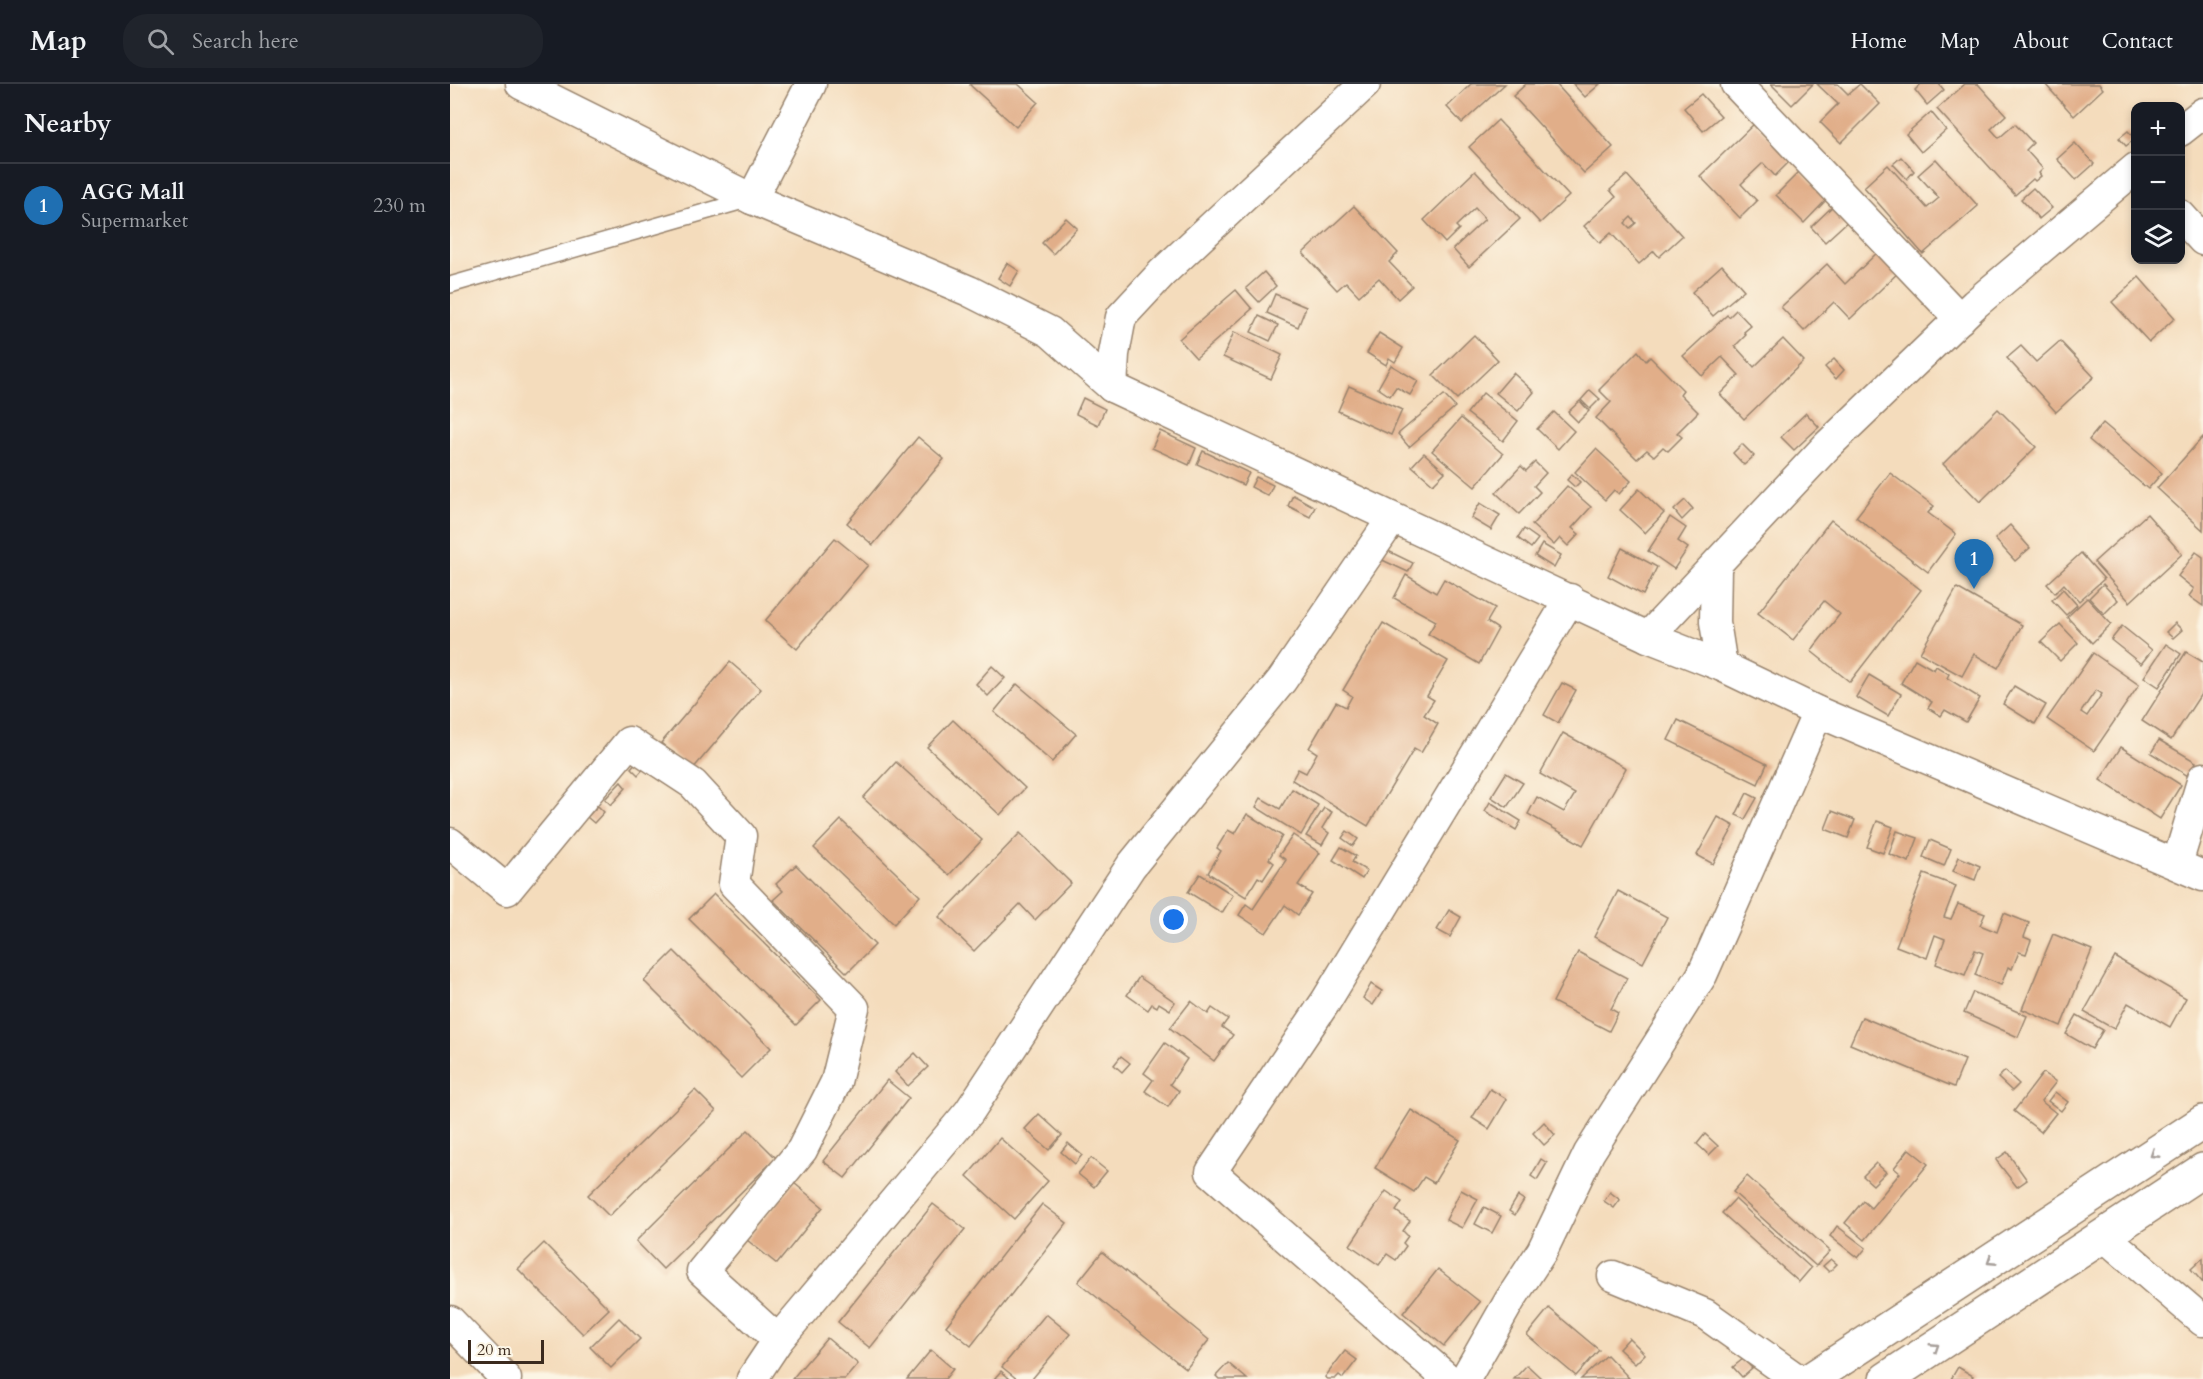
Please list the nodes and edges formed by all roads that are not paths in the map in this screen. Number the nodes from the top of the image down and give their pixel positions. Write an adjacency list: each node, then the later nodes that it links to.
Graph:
1 (521, 84): 8 (street)
2 (811, 84): 8 (street)
3 (1365, 84): 13 (street)
4 (1736, 84): 12 (street)
5 (2203, 113): 6 (street)
6 (2185, 128)
7 (2131, 172): 12 (street)
8 (752, 199): 11 (lane); 13 (street)
9 (2185, 220): 10 (street)
10 (2203, 240)
11 (450, 285)
12 (1959, 319): 15 (street)
13 (1112, 387): 14 (street)
14 (1392, 519): 16 (street); 29 (street)
15 (1716, 566): 17 (street); 18 (street)
16 (1570, 599): 17 (street); 32 (street)
17 (1648, 637): 18 (street)
18 (1722, 666): 19 (street)
19 (1818, 712): 22 (street); 33 (street)
20 (2203, 778): 22 (street)
21 (450, 843): 29 (street)
22 (2190, 870)
23 (2203, 1122): 35 (main road, one-way to 35)
24 (2203, 1170): 25 (main road)
25 (2104, 1236): 28 (street); 36 (main road, one-way to 25)
26 (1613, 1276): 34 (street)
27 (450, 1321): 30 (street)
28 (2203, 1321)
29 (778, 1340): 31 (street)
30 (507, 1379)
31 (752, 1379)
32 (1448, 1379)
33 (1465, 1379)
34 (1797, 1379)
35 (1810, 1379)
36 (1886, 1379)

